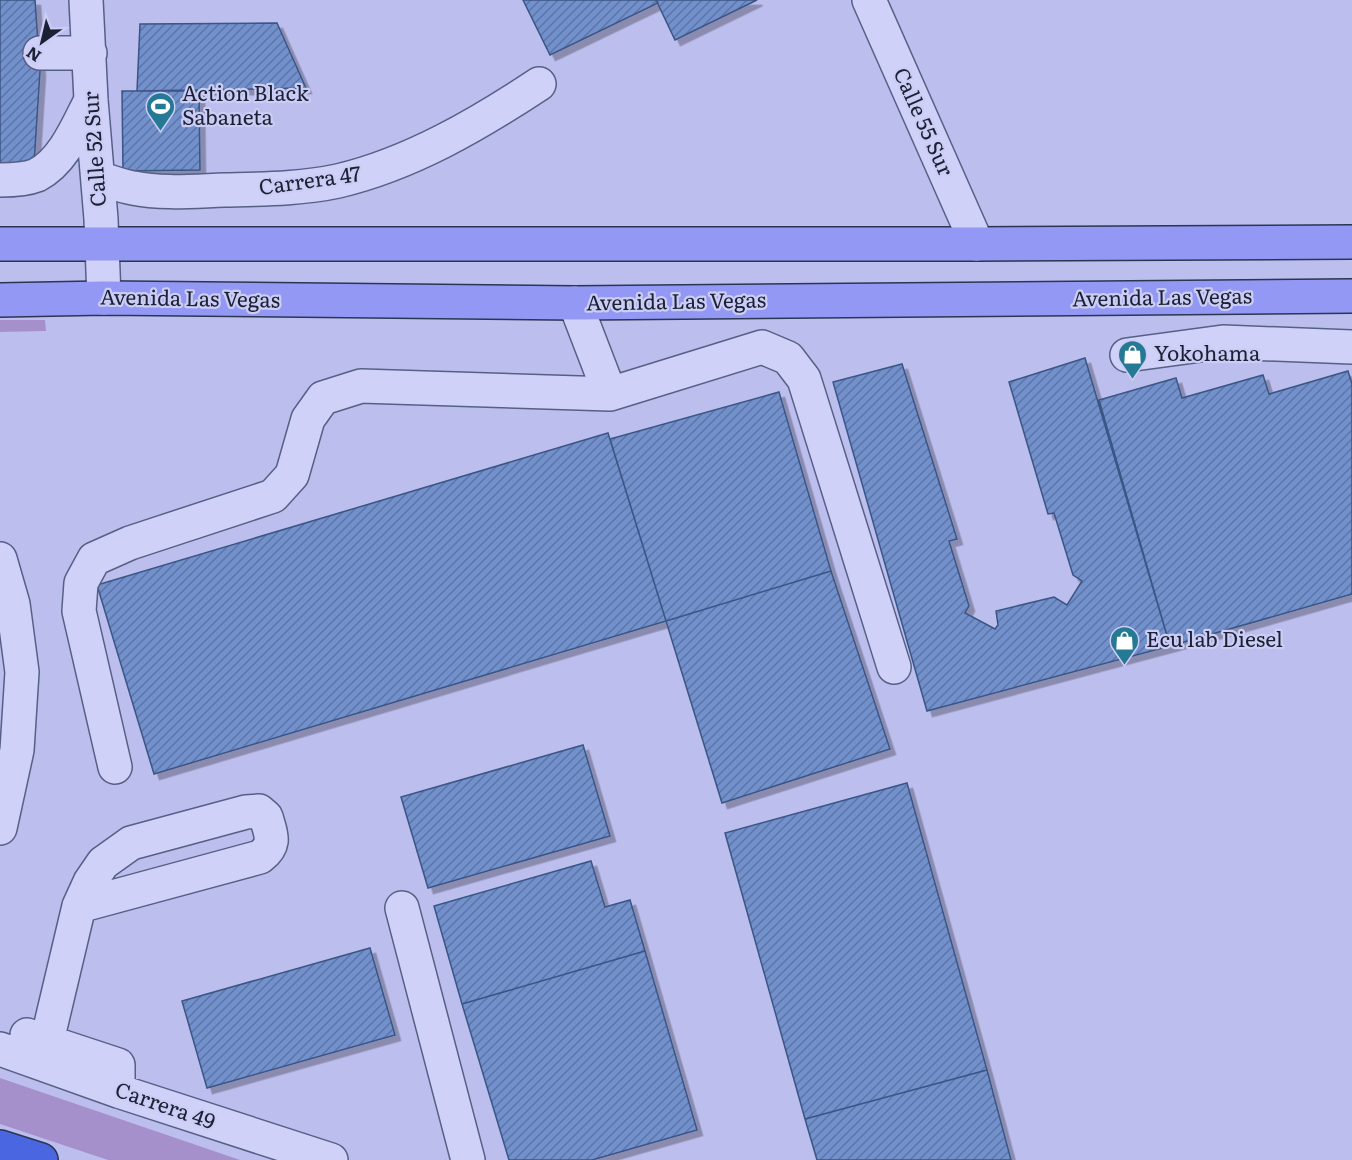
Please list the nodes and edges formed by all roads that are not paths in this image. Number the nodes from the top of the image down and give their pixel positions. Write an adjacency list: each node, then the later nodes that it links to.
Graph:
1 (86, 0): 4 (street, Calle 52 Sur)
2 (869, 0): 12 (street, Calle 55 Sur)
3 (40, 53): 4 (street)
4 (90, 53): 6 (street, Calle 52 Sur)
5 (539, 84): 7 (street, Carrera 47)
6 (91, 100): 7 (street, Calle 52 Sur); 8 (street)
7 (98, 178): 11 (street, Calle 52 Sur)
8 (0, 180)
9 (1352, 242): 12 (main road)
10 (0, 244): 11 (main road)
11 (102, 244): 12 (main road); 14 (street, Calle 52 Sur)
12 (977, 244)
13 (1352, 296): 16 (main road, Avenida Las Vegas)
14 (104, 298): 15 (main road, Avenida Las Vegas); 16 (main road, Avenida Las Vegas)
15 (0, 300)
16 (575, 303): 19 (street)
17 (1352, 347): 18 (street)
18 (1127, 355)
19 (610, 394): 21 (street); 22 (street)
20 (0, 559): 23 (street)
21 (894, 667)
22 (115, 767)
23 (0, 828)
24 (79, 906): 24 (street); 26 (street)
25 (402, 908): 32 (street)
26 (47, 1041): 27 (street); 28 (street)
27 (2, 1050): 28 (street, Carrera 49)
28 (118, 1091): 31 (street, Carrera 49)
29 (0, 1147): 30 (highway)
30 (40, 1160)
31 (331, 1160)
32 (468, 1160)

